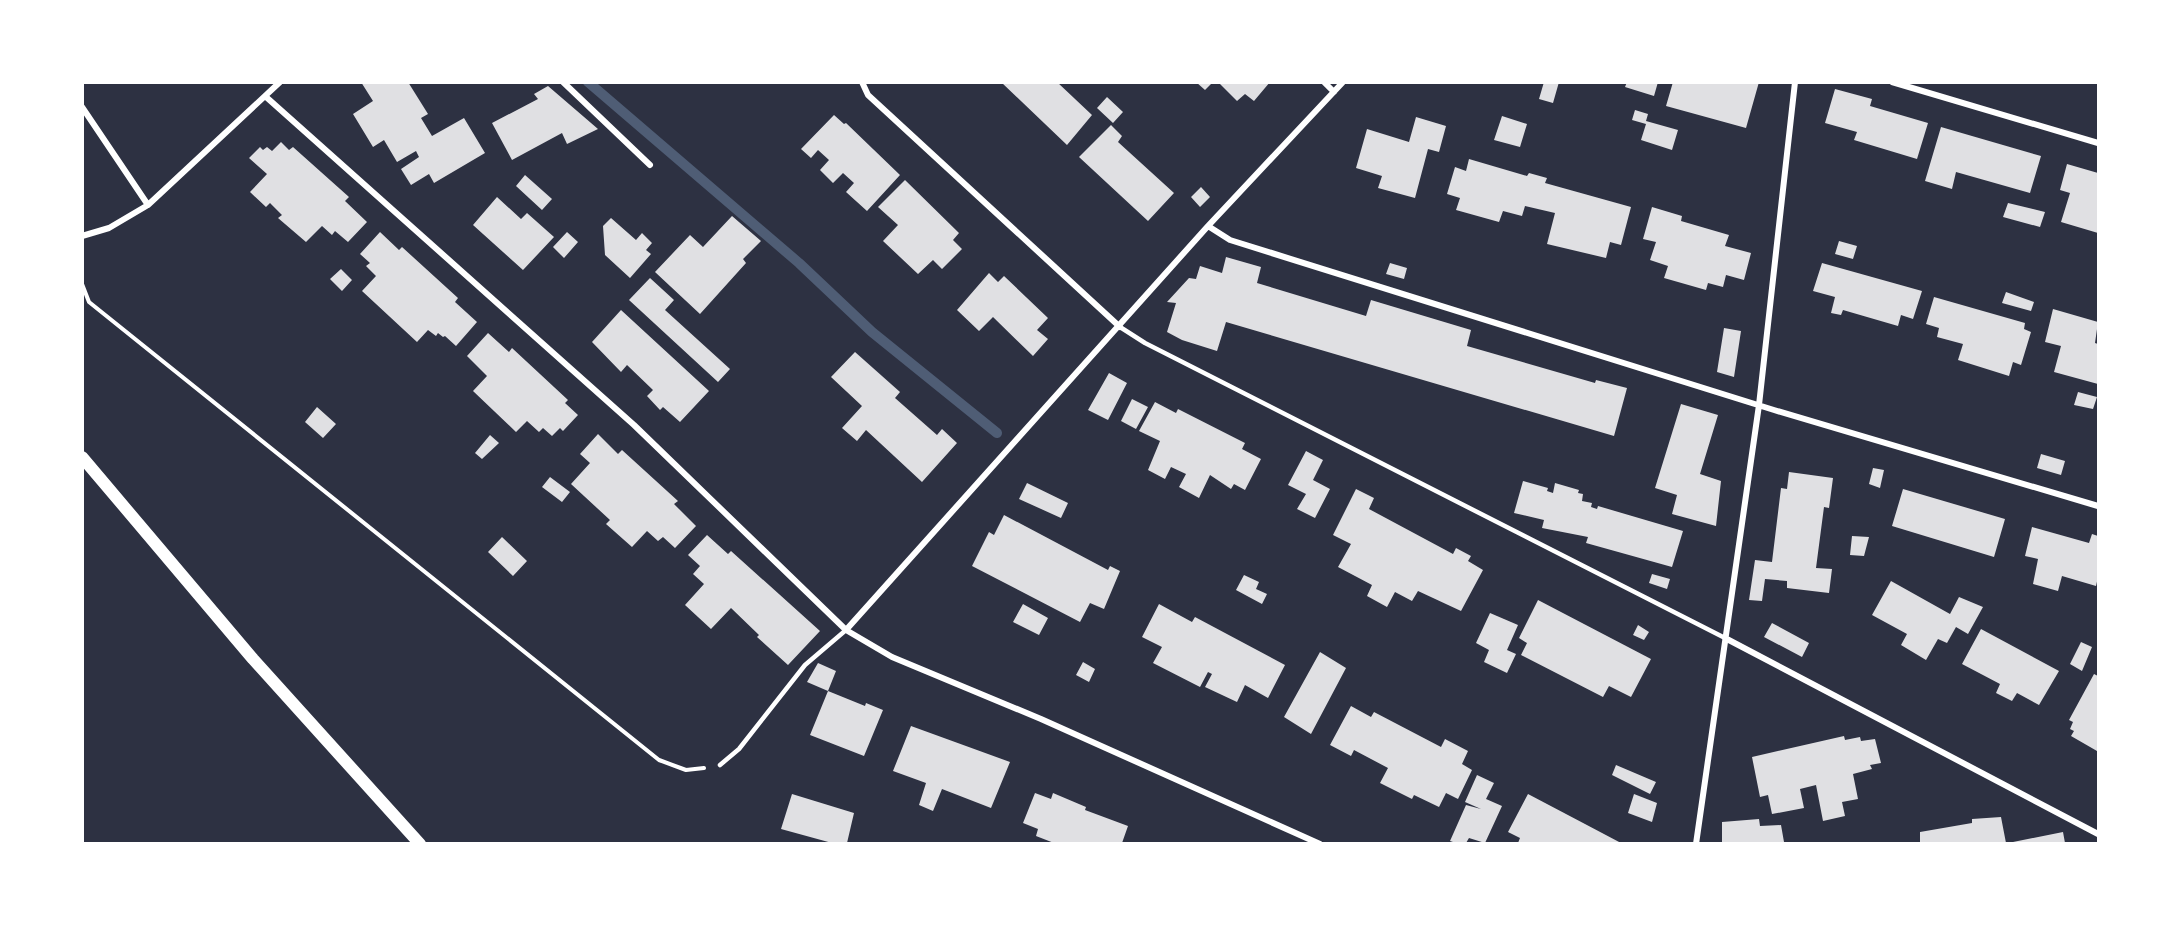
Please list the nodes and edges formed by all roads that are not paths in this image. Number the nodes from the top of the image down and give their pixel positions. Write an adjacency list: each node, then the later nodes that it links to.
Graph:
1 (280, 82): 9 (street)
2 (563, 82): 12 (street)
3 (861, 82): 16 (street)
4 (1324, 82): 8 (street)
5 (1343, 82): 8 (street)
6 (1795, 82): 17 (street)
7 (1892, 82): 11 (street)
8 (1334, 92): 14 (street)
9 (265, 96): 13 (street); 20 (street)
10 (82, 107): 13 (street)
11 (2098, 143)
12 (650, 165)
13 (148, 205): 15 (street)
14 (1208, 226): 16 (street); 17 (street)
15 (82, 236)
16 (1120, 327): 20 (street); 21 (lane)
17 (1759, 405): 19 (street); 21 (street)
18 (82, 457): 24 (main road)
19 (2098, 506)
20 (846, 630): 22 (lane); 25 (street)
21 (1725, 638): 23 (street); 26 (street)
22 (720, 765)
23 (2098, 834)
24 (420, 843)
25 (1320, 843)
26 (1696, 843)

